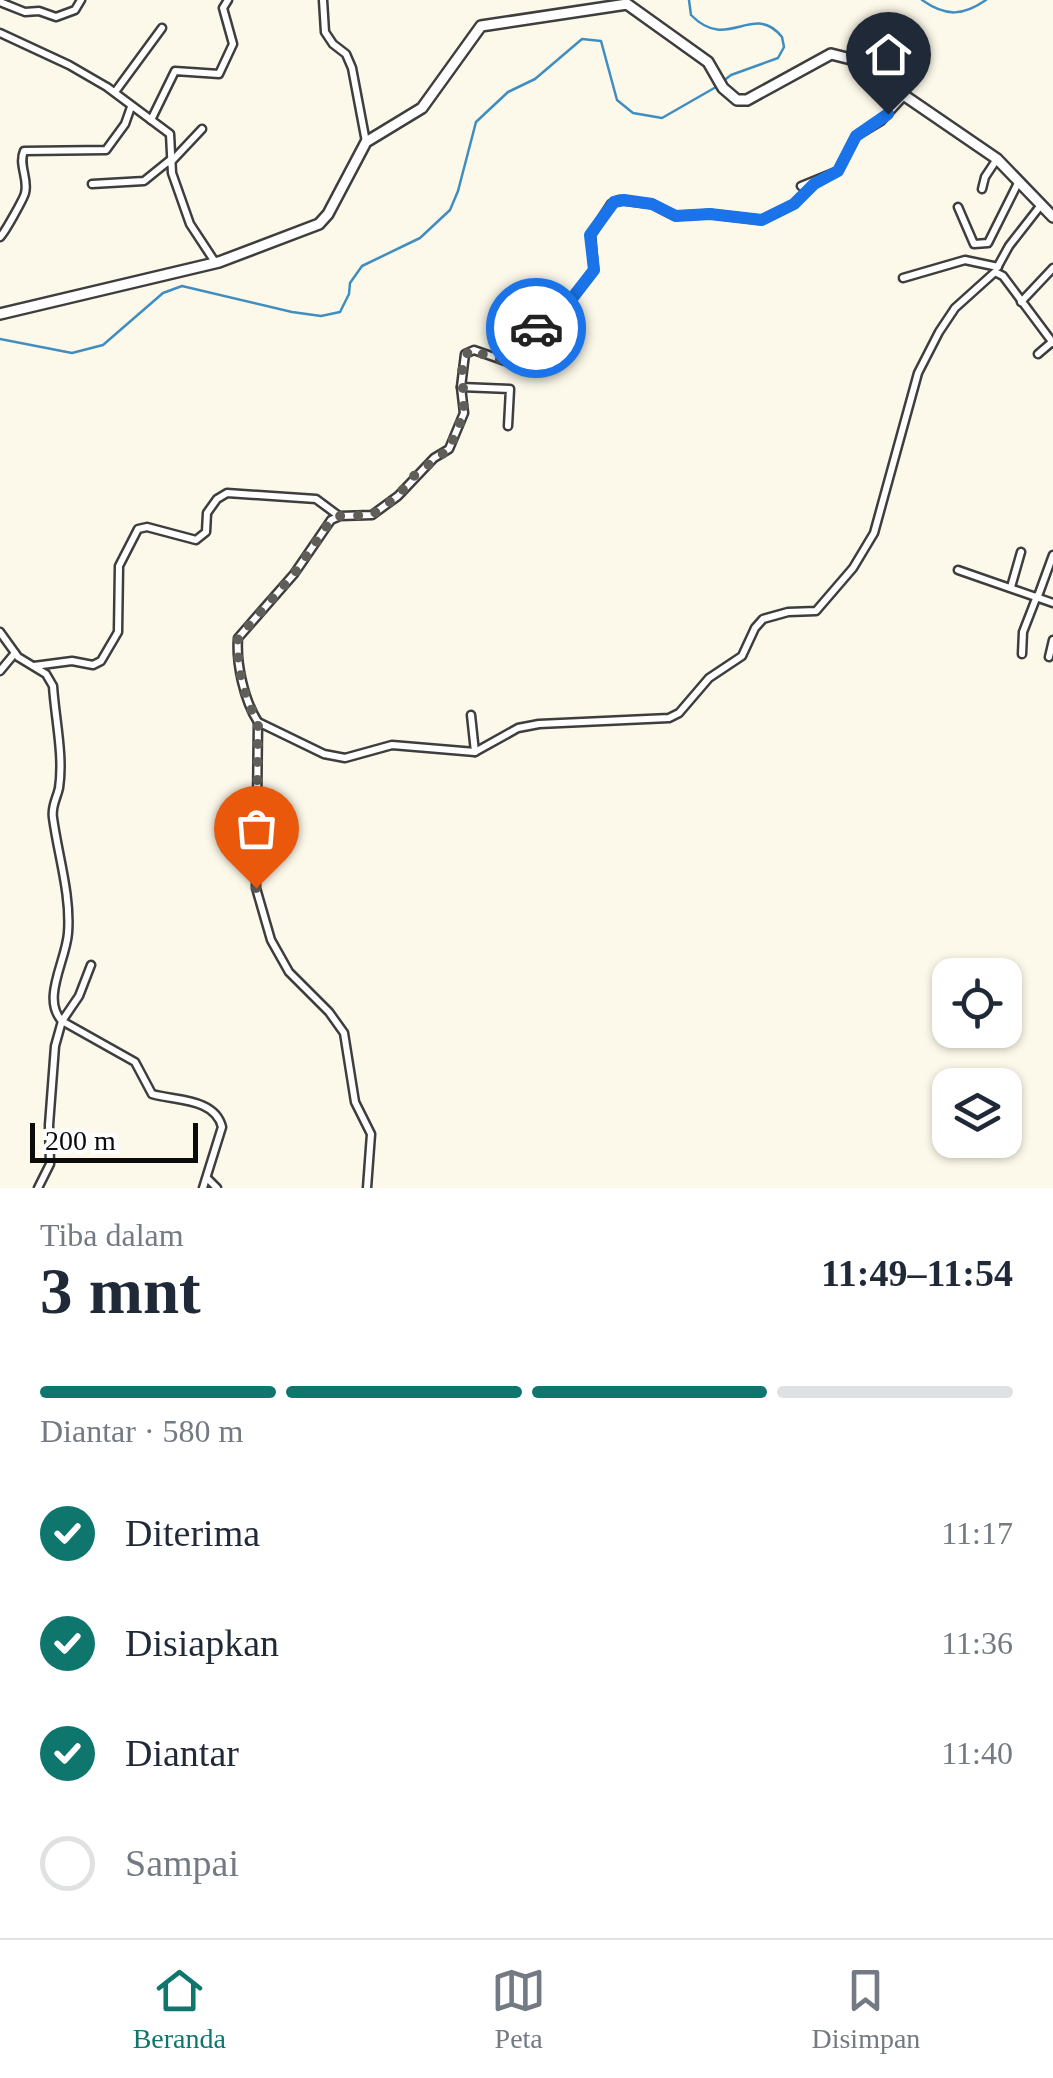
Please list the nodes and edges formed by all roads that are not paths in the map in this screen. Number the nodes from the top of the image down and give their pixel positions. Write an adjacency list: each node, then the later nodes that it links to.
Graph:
1 (81, 0): 4 (street)
2 (228, 0): 10 (street)
3 (323, 0): 12 (street)
4 (0, 2)
5 (162, 28): 7 (street)
6 (0, 33): 7 (street)
7 (115, 92): 9 (street)
8 (904, 95): 12 (street); 13 (street); 17 (street)
9 (131, 107): 10 (street); 23 (street)
10 (152, 120): 14 (street)
11 (202, 129): 14 (street)
12 (366, 142): 24 (street)
13 (998, 159): 15 (street); 19 (street)
14 (170, 162): 16 (street); 24 (street)
15 (1020, 180): 20 (street); 21 (street)
16 (92, 184)
17 (814, 184): 18 (street); 32 (street)
18 (802, 186)
19 (982, 189)
20 (1041, 205): 22 (street); 26 (street)
21 (958, 207)
22 (1053, 218)
23 (0, 237)
24 (215, 262): 29 (street)
25 (1053, 268): 28 (street)
26 (997, 269): 27 (street); 28 (street); 51 (street)
27 (903, 278)
28 (1021, 302): 30 (street)
29 (0, 314)
30 (1052, 343): 31 (street)
31 (1038, 354)
32 (461, 386): 33 (street); 34 (street)
33 (508, 426)
34 (340, 516): 47 (street); 50 (street)
35 (1021, 552): 39 (street)
36 (1053, 554): 37 (street)
37 (1052, 564): 40 (street)
38 (958, 570): 39 (street)
39 (1011, 587): 40 (street)
40 (1038, 596): 41 (street); 45 (street)
41 (1053, 603)
42 (0, 632): 44 (street)
43 (1053, 640): 46 (street)
44 (15, 653): 47 (street); 48 (street)
45 (1022, 654)
46 (1049, 658)
47 (33, 666): 53 (street)
48 (0, 671)
49 (471, 715): 51 (street)
50 (258, 722): 51 (street); 58 (street)
51 (475, 752)
52 (91, 965): 53 (street)
53 (62, 1021): 54 (street); 55 (street)
54 (206, 1177): 56 (street); 57 (street)
55 (38, 1188)
56 (203, 1188)
57 (217, 1188)
58 (367, 1188)

